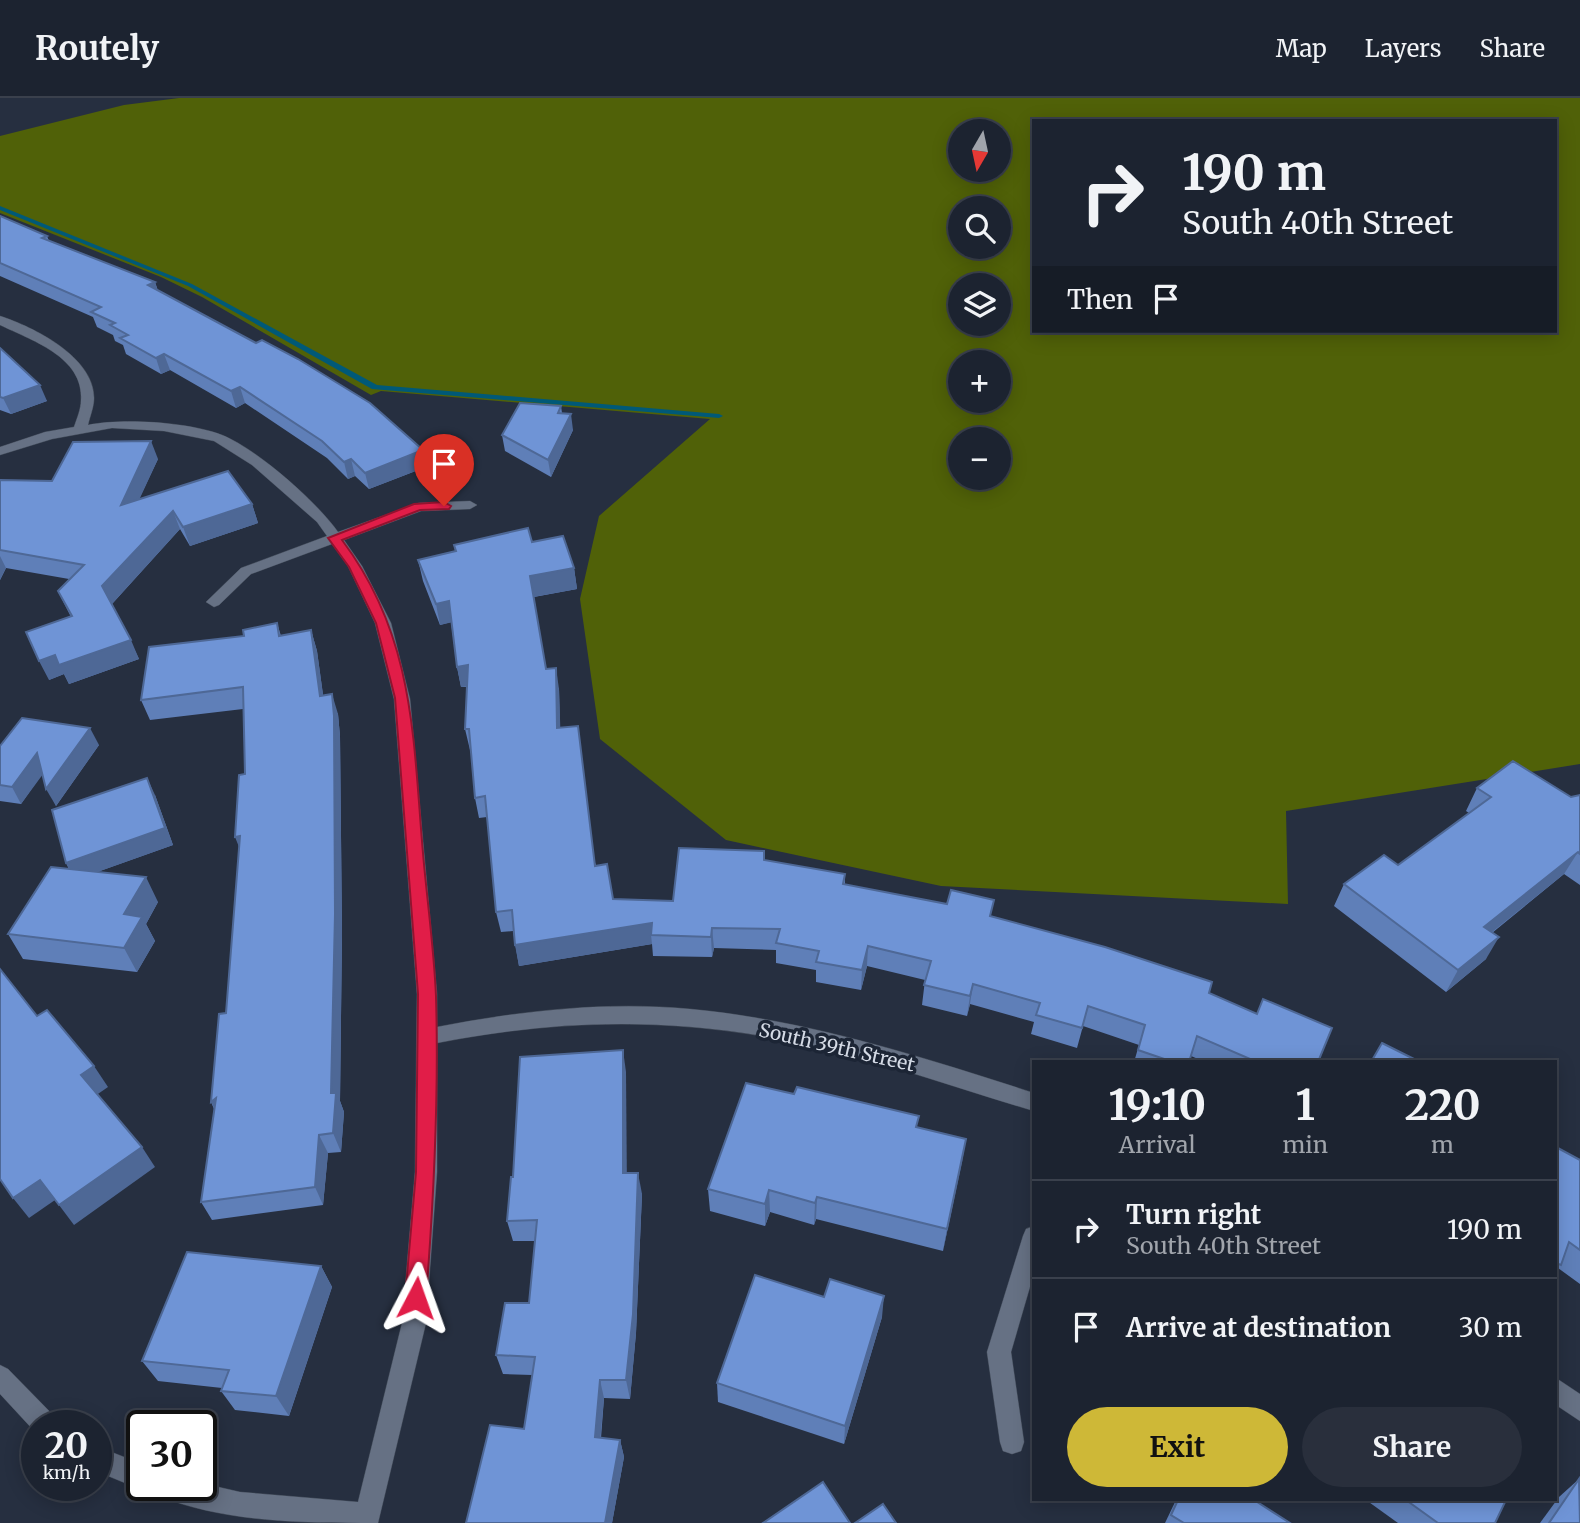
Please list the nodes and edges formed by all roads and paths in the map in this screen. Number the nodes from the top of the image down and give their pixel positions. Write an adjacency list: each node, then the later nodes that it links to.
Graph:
1 (0, 320): 2 (street)
2 (80, 430): 3 (street); 5 (street)
3 (0, 452)
4 (470, 505): 5 (street)
5 (335, 538): 6 (street); 7 (street)
6 (214, 602)
7 (427, 1037): 8 (street, South 39th Street); 16 (street)
8 (1032, 1101)
9 (1032, 1243): 14 (street)
10 (0, 1377): 13 (street)
11 (1557, 1391): 12 (street)
12 (1580, 1409)
13 (31, 1410)
14 (1012, 1442)
15 (217, 1499): 16 (street)
16 (366, 1519)

